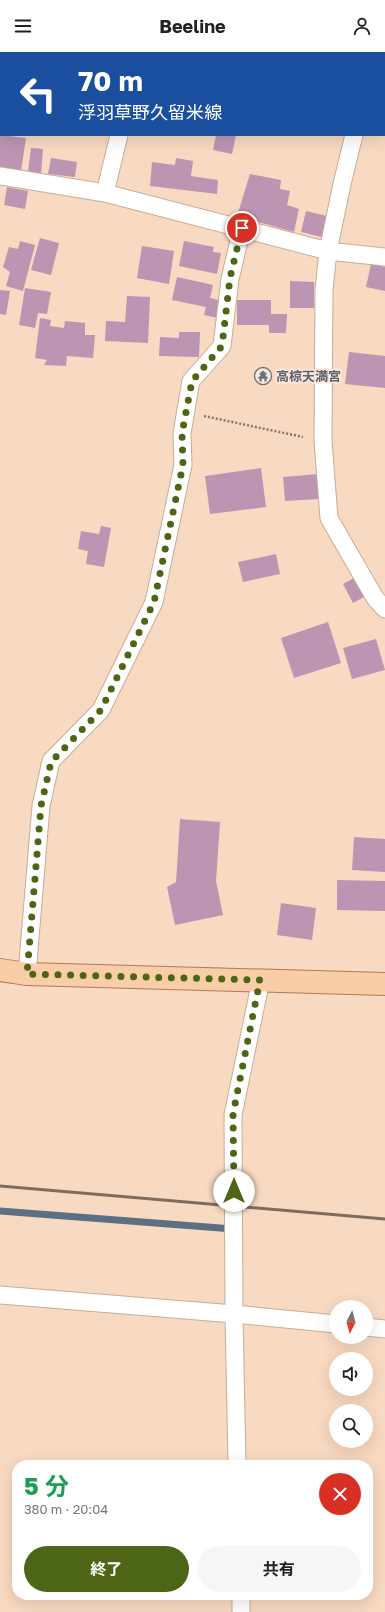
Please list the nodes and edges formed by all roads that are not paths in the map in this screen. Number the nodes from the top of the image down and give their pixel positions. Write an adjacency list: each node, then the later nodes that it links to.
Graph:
1 (119, 136): 4 (street)
2 (354, 136): 6 (street)
3 (0, 176): 4 (street)
4 (105, 193): 5 (street)
5 (242, 228): 6 (street); 10 (street)
6 (328, 251): 7 (street); 8 (street)
7 (385, 257)
8 (385, 609)
9 (0, 970): 10 (main road)
10 (27, 974): 11 (main road)
11 (260, 980): 12 (main road); 14 (street)
12 (385, 984)
13 (0, 1295): 14 (street)
14 (234, 1314): 15 (street); 18 (street)
15 (329, 1323)
16 (373, 1328): 17 (street)
17 (385, 1329)
18 (237, 1460)
19 (240, 1600): 20 (street)
20 (241, 1612)

